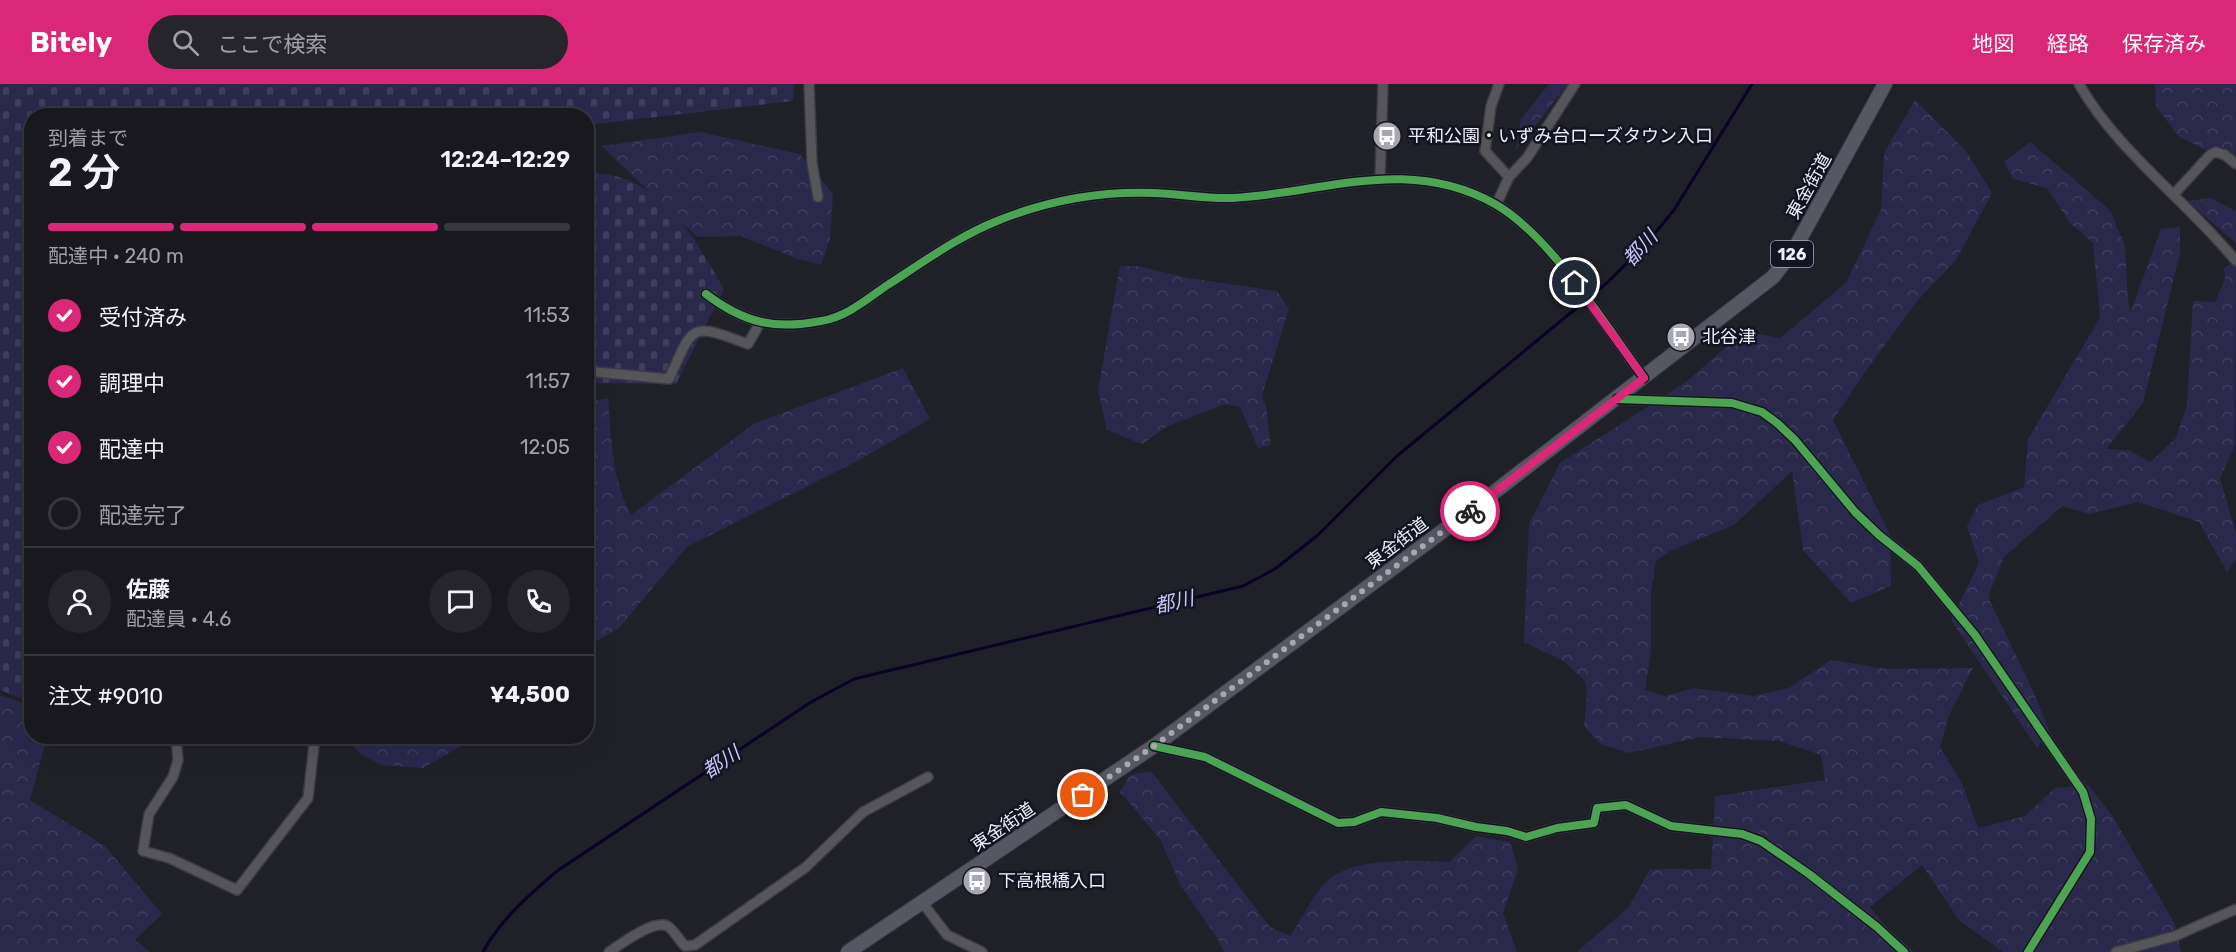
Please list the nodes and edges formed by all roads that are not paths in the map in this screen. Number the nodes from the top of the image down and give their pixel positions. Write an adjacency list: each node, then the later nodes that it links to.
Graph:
1 (809, 84): 11 (street)
2 (1383, 84): 9 (street)
3 (1499, 84): 8 (street)
4 (1575, 84): 8 (street)
5 (1885, 84): 17 (highway, 東金街道 / 126)
6 (2079, 84): 10 (street)
7 (2236, 164): 10 (street)
8 (1509, 177): 12 (street)
9 (1380, 179): 12 (street); 15 (street)
10 (2174, 195): 13 (street)
11 (818, 197)
12 (1496, 205): 17 (street)
13 (2236, 261)
14 (706, 294): 15 (street)
15 (760, 323): 16 (street)
16 (594, 372)
17 (1644, 378): 18 (highway, 東金街道 / 126)
18 (1617, 399): 21 (highway, 東金街道 / 126); 30 (street)
19 (177, 744): 20 (street)
20 (314, 744)
21 (1154, 746): 23 (highway, 東金街道 / 126); 29 (street)
22 (928, 777): 25 (street)
23 (922, 902): 27 (highway, 東金街道 / 126); 28 (street)
24 (2236, 909): 31 (street)
25 (696, 949): 26 (street)
26 (609, 952)
27 (848, 952)
28 (982, 952)
29 (1904, 952)
30 (2028, 952)
31 (2116, 952)

